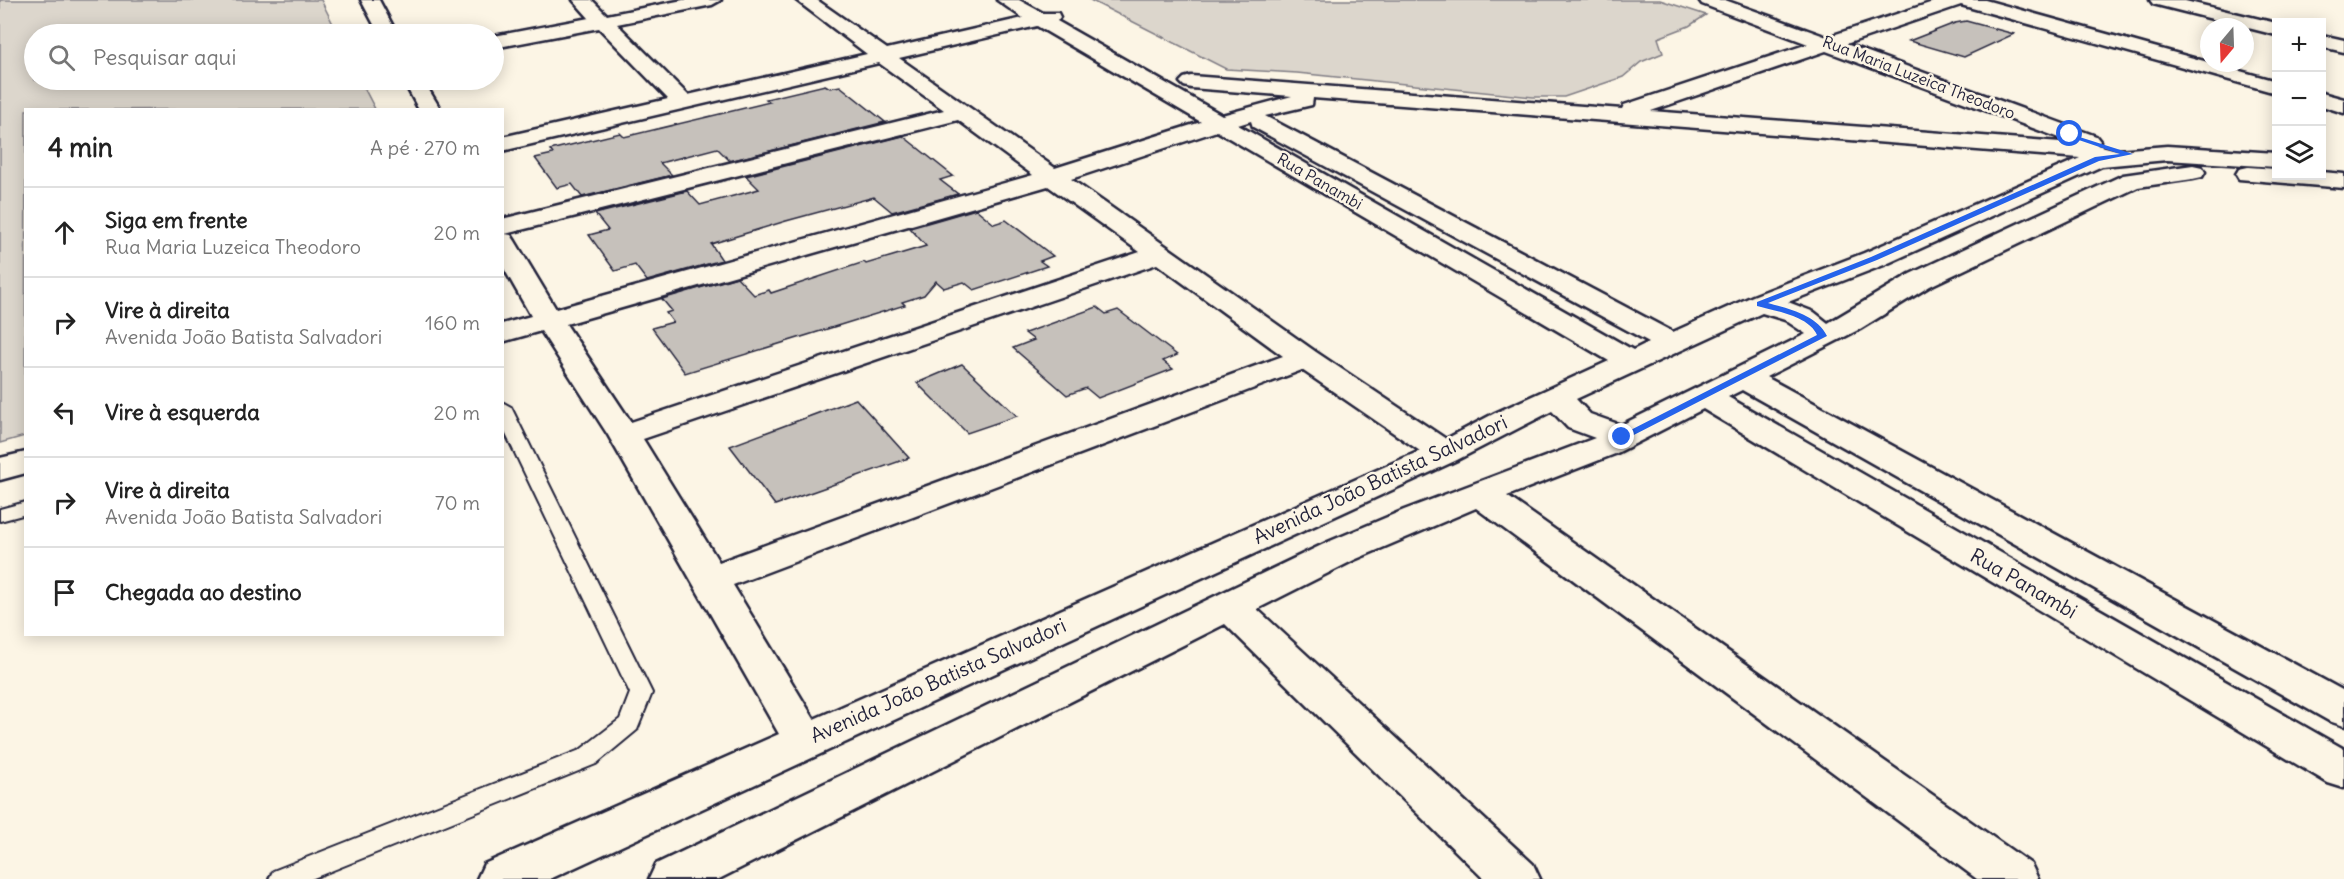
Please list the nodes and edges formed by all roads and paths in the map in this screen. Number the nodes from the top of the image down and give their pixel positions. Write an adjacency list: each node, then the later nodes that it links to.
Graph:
1 (370, 0): 12 (street)
2 (582, 0): 11 (street)
3 (712, 0): 11 (street)
4 (805, 0): 18 (street)
5 (1006, 0): 10 (street, Rua Panambi)
6 (1708, 0): 16 (street, Rua Maria Luzeica Theodoro)
7 (1957, 0): 16 (street)
8 (1964, 0): 20 (street)
9 (2159, 0): 13 (street)
10 (1043, 10): 18 (street); 19 (street, Rua Panambi); 30 (street, Rua Panambi)
11 (603, 22): 14 (street); 24 (street)
12 (383, 24)
13 (2272, 28)
14 (504, 40)
15 (2326, 42): 17 (street)
16 (1833, 44): 29 (street); 33 (street, Rua Maria Luzeica Theodoro)
17 (2344, 46)
18 (884, 56): 24 (street); 27 (street)
19 (1191, 82): 22 (street); 28 (street, Rua Panambi)
20 (2272, 86)
21 (419, 90): 26 (street)
22 (1350, 95): 28 (street); 29 (street)
23 (2326, 100): 25 (street)
24 (683, 102): 31 (street)
25 (2344, 106)
26 (429, 108)
27 (962, 112): 38 (street); 40 (street)
28 (1249, 115): 30 (street); 47 (street, Rua Panambi)
29 (1619, 115): 32 (street)
30 (1221, 123): 38 (street); 49 (street, Rua Panambi)
31 (504, 144)
32 (1981, 144): 33 (street); 37 (street)
33 (2129, 154): 34 (street, Avenida João Batista Salvadori); 37 (street, Avenida João Batista Salvadori)
34 (2272, 160)
35 (2326, 163): 36 (street)
36 (2344, 164)
37 (2063, 175): 43 (street, Avenida João Batista Salvadori)
38 (1052, 177): 42 (street); 44 (street)
39 (2344, 181): 46 (street)
40 (504, 226)
41 (504, 244): 44 (street)
42 (1161, 254): 48 (street); 54 (street)
43 (1760, 304): 46 (street); 47 (street, Avenida João Batista Salvadori)
44 (549, 321): 45 (street); 54 (street)
45 (504, 332)
46 (1822, 336): 50 (street)
47 (1672, 343): 49 (street, Avenida João Batista Salvadori)
48 (1305, 358): 56 (street); 62 (street)
49 (1633, 362): 52 (street, Avenida João Batista Salvadori)
50 (1742, 377): 51 (street); 64 (street)
51 (1704, 396): 55 (street); 66 (street, Rua Panambi)
52 (1557, 397): 55 (street); 56 (street, Avenida João Batista Salvadori)
53 (504, 411): 67 (lane)
54 (624, 435): 62 (street)
55 (1622, 437): 59 (street)
56 (1445, 453): 65 (street, Avenida João Batista Salvadori)
57 (24, 463): 58 (street)
58 (0, 469)
59 (1480, 494): 63 (street); 71 (street)
60 (24, 509): 61 (lane)
61 (0, 515)
62 (709, 580): 65 (street)
63 (1230, 606): 69 (street); 70 (street)
64 (2344, 710)
65 (805, 740): 68 (street, Avenida João Batista Salvadori)
66 (2344, 770)
67 (282, 879)
68 (501, 879)
69 (673, 879)
70 (1516, 879)
71 (2014, 879)

